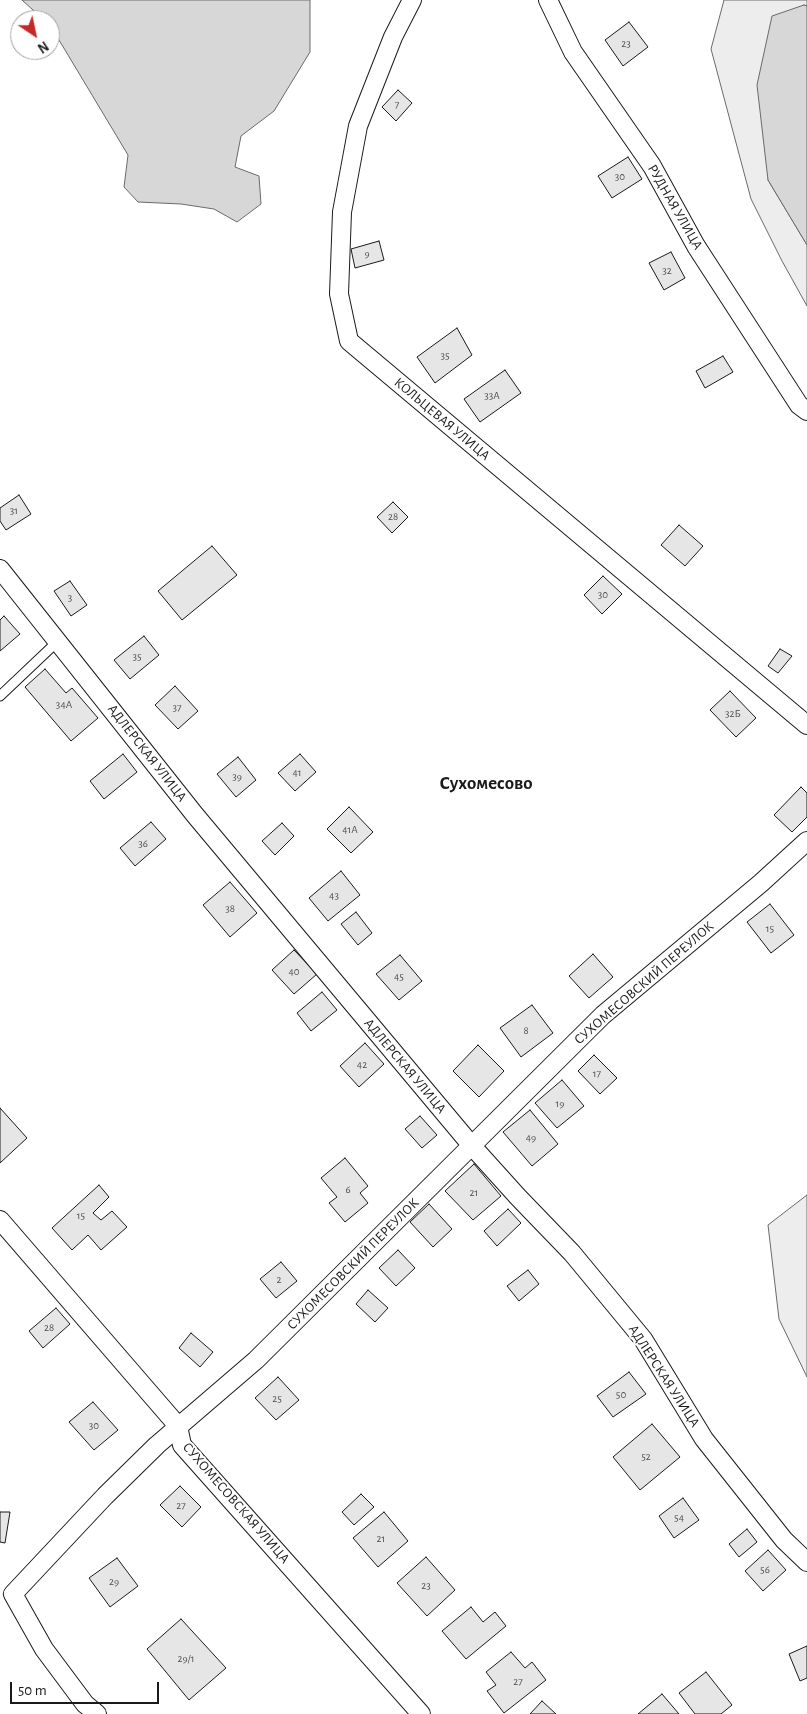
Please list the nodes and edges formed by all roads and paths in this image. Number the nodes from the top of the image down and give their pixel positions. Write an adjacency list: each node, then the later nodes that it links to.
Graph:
1 (412, 0): 7 (street, КОЛЬЦЕВАЯ УЛИЦА)
2 (548, 0): 3 (street, РУДНАЯ УЛИЦА)
3 (807, 411)
4 (0, 569): 5 (street, АДЛЕРСКАЯ УЛИЦА)
5 (58, 641): 6 (lane); 9 (street, АДЛЕРСКАЯ УЛИЦА)
6 (0, 696)
7 (807, 725)
8 (807, 841): 9 (street, СУХОМЕСОВСКИЙ ПЕРЕУЛОК)
9 (472, 1146): 11 (street, СУХОМЕСОВСКИЙ ПЕРЕУЛОК); 12 (street, АДЛЕРСКАЯ УЛИЦА)
10 (0, 1220): 11 (street, СУХОМЕСОВСКАЯ УЛИЦА)
11 (178, 1426): 13 (street, СУХОМЕСОВСКИЙ ПЕРЕУЛОК); 15 (street, СУХОМЕСОВСКАЯ УЛИЦА)
12 (807, 1562)
13 (7, 1592): 14 (street, СУХОМЕСОВСКИЙ ПЕРЕУЛОК)
14 (96, 1714)
15 (422, 1714)

